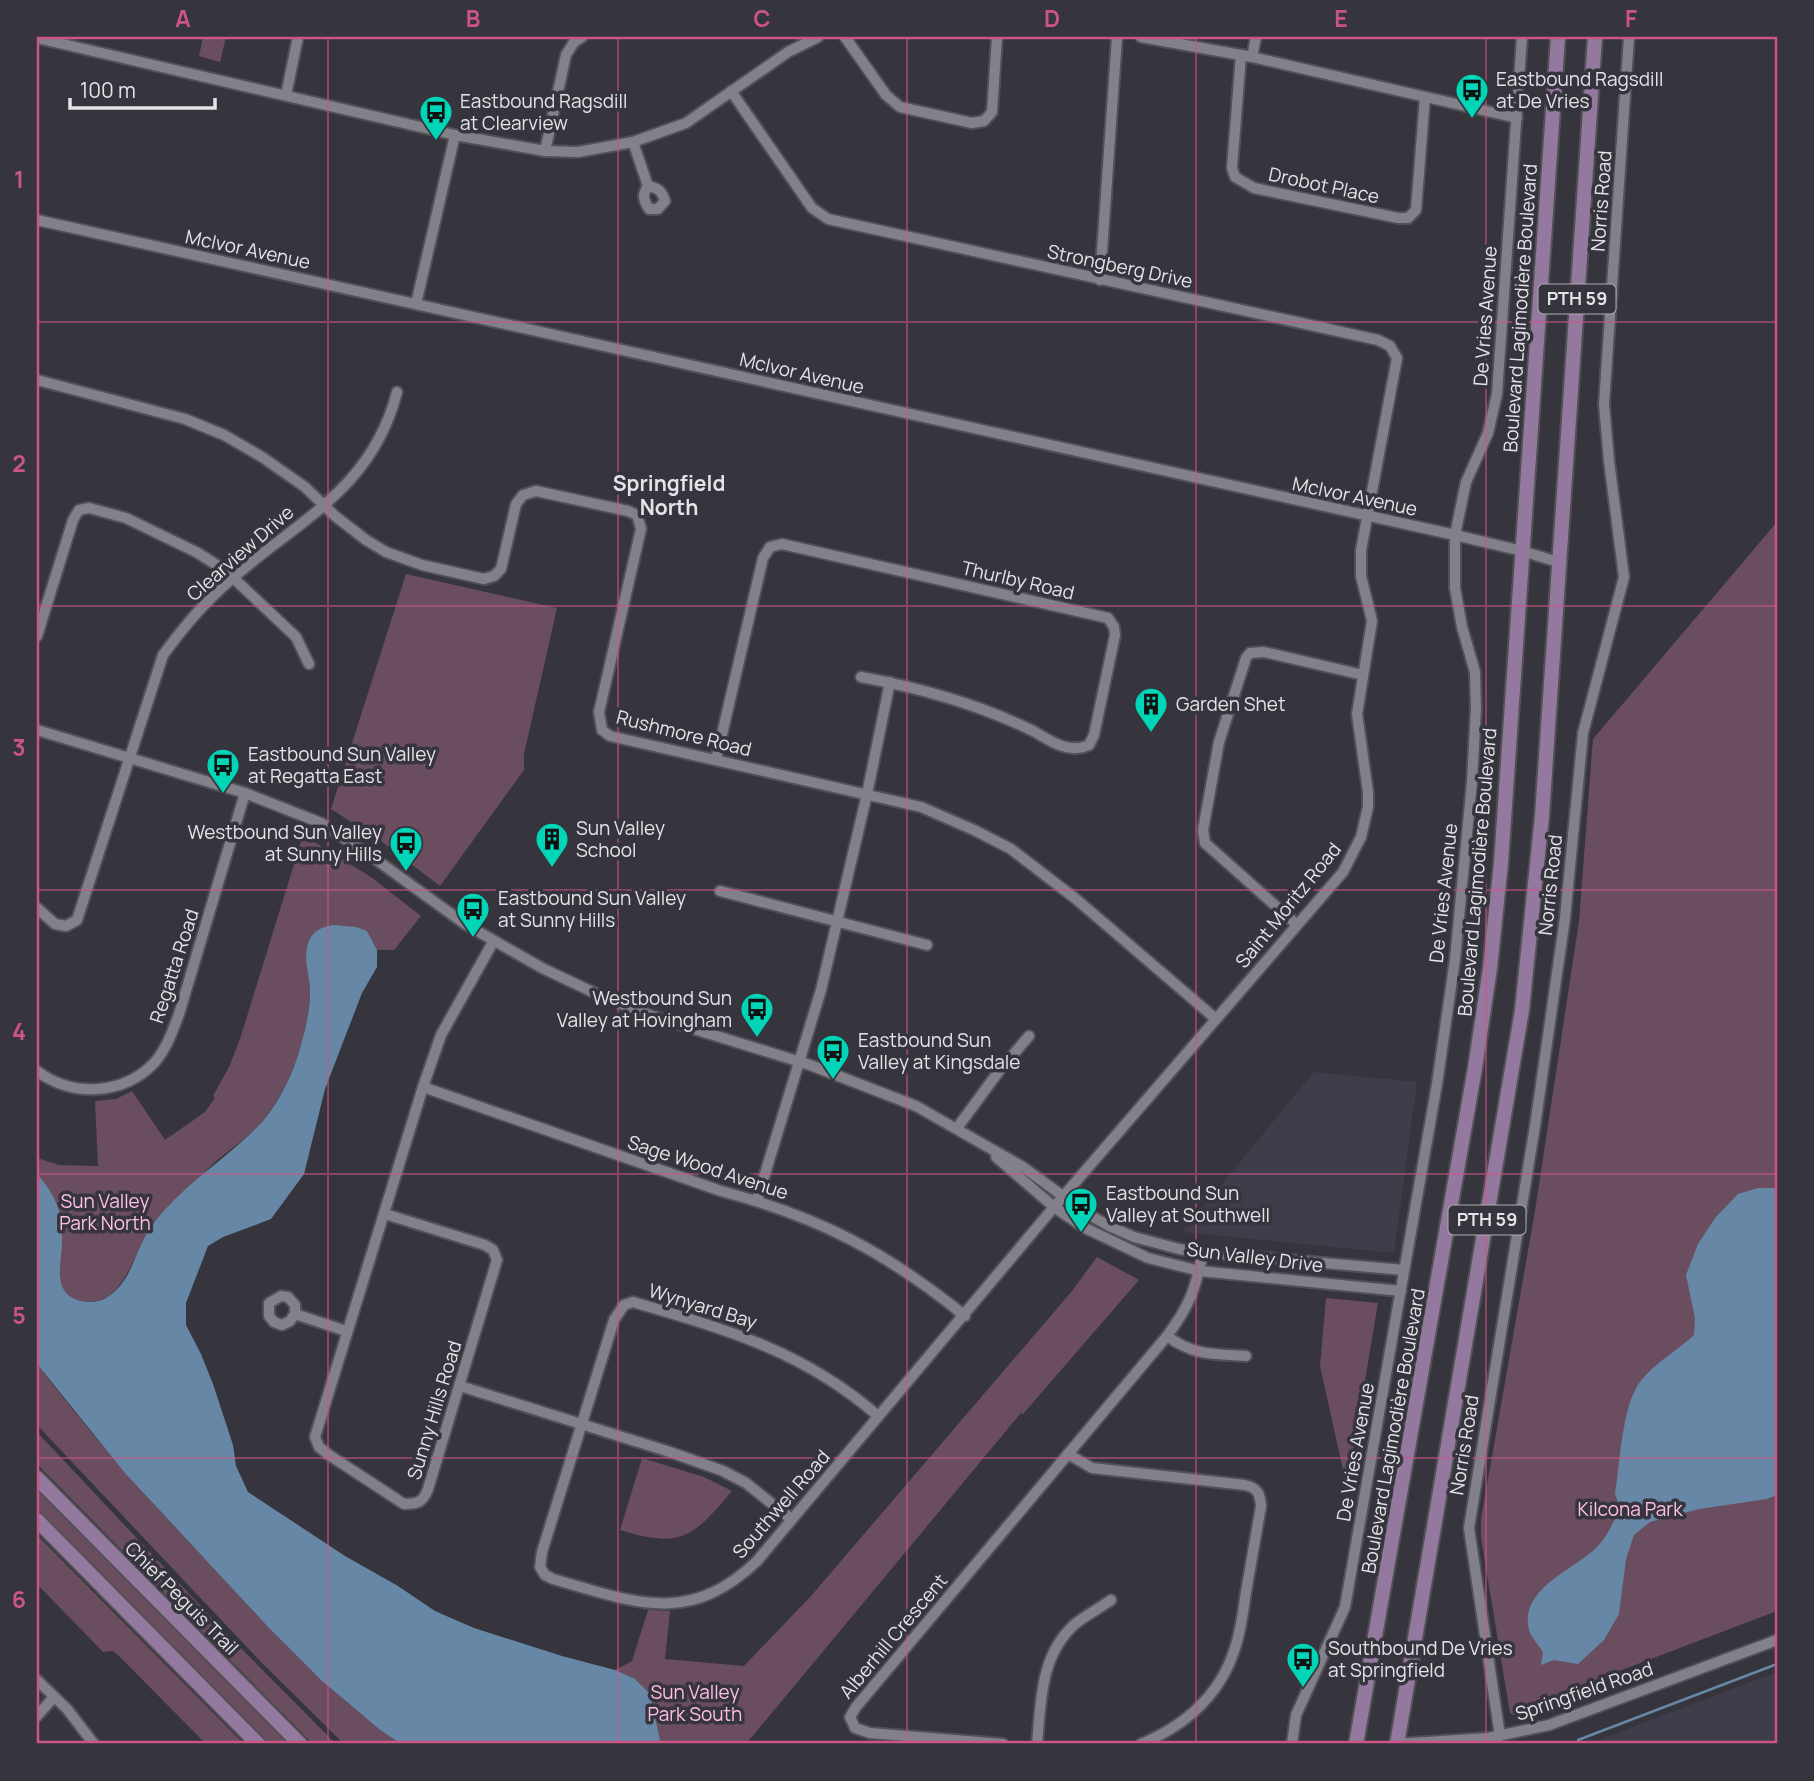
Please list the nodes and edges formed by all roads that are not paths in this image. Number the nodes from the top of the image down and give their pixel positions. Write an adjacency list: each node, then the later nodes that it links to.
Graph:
1 (298, 37): 16 (street)
2 (582, 37): 21 (street)
3 (818, 37): 15 (street)
4 (845, 37): 5 (street)
5 (997, 37)
6 (1117, 37): 24 (street)
7 (1141, 37): 14 (street)
8 (1256, 37): 14 (street)
9 (1522, 37): 18 (street, De Vries Avenue)
10 (1558, 37): 31 (main road, Boulevard Lagimodière Boulevard / PTH 59)
11 (1595, 37): 32 (main road, PTH 59)
12 (1629, 37): 82 (street, Norris Road)
13 (37, 38): 16 (street)
14 (1247, 56): 17 (street); 17 (street, Drobot Place)
15 (731, 91): 20 (street); 24 (street, Strongberg Drive)
16 (286, 95): 19 (street)
17 (1425, 97): 18 (street)
18 (1517, 118): 30 (street, De Vries Avenue)
19 (455, 135): 21 (street); 25 (street)
20 (633, 142): 21 (street); 22 (street)
21 (545, 151)
22 (648, 186)
23 (37, 220): 25 (street, McIvor Avenue)
24 (1100, 280): 29 (street, Strongberg Drive)
25 (415, 304): 29 (street, McIvor Avenue)
26 (37, 380): 28 (street)
27 (397, 392): 28 (street, Clearview Drive)
28 (323, 504): 33 (street, Clearview Drive); 41 (street, Rushmore Road)
29 (1367, 517): 30 (street, McIvor Avenue); 36 (street, Saint Moritz Road)
30 (1455, 535): 31 (street, McIvor Avenue); 62 (street, De Vries Avenue)
31 (1522, 551): 32 (street, McIvor Avenue); 90 (main road, Boulevard Lagimodière Boulevard / PTH 59)
32 (1558, 562): 91 (main road, PTH 59)
33 (234, 577): 34 (street); 35 (street); 40 (street, Clearview Drive)
34 (37, 636)
35 (309, 664)
36 (1363, 675): 47 (street, Saint Moritz Road); 47 (street)
37 (861, 677): 38 (street, Thurlby Road)
38 (890, 682): 41 (street, Thurlby Road); 43 (street)
39 (37, 730): 40 (street, Sun Valley Drive)
40 (129, 757): 42 (street, Sun Valley Drive); 45 (street, Clearview Drive)
41 (716, 760): 43 (street, Rushmore Road)
42 (245, 793): 48 (street, Sun Valley Drive); 53 (street, Regatta Road)
43 (867, 794): 46 (street); 50 (street, Rushmore Road)
44 (720, 891): 46 (street)
45 (37, 908)
46 (837, 922): 49 (street); 52 (street)
47 (1296, 924): 50 (street, Saint Moritz Road)
48 (493, 942): 52 (street, Sun Valley Drive); 54 (street, Sunny Hills Road)
49 (927, 945)
50 (1216, 1019): 57 (street, Saint Moritz Road)
51 (1029, 1036): 55 (street)
52 (799, 1061): 55 (street, Sun Valley Drive); 58 (street)
53 (37, 1071)
54 (423, 1087): 58 (street, Sage Wood Avenue); 60 (street, Sunny Hills Road)
55 (957, 1128): 56 (street, Sun Valley Drive)
56 (975, 1140): 57 (street, Sun Valley Drive); 59 (street, Sun Valley Drive)
57 (1063, 1197): 59 (street, Saint Moritz Road); 61 (street, Sun Valley Drive)
58 (757, 1200): 66 (street, Sage Wood Avenue)
59 (1054, 1207): 63 (street, Sun Valley Drive); 66 (street, Southwell Road)
60 (385, 1214): 67 (street, Sunny Hills Road); 70 (street, Sunny Hills Road)
61 (1203, 1252): 62 (street, Sun Valley Drive); 63 (street, Alberhill Crescent)
62 (1405, 1270): 64 (street, De Vries Avenue)
63 (1200, 1271): 64 (street, Sun Valley Drive); 68 (street, Alberhill Crescent)
64 (1401, 1290): 89 (street, De Vries Avenue)
65 (295, 1314): 67 (street)
66 (965, 1316): 71 (street, Southwell Road)
67 (346, 1331): 70 (street, Sunny Hills Road)
68 (1167, 1336): 69 (street); 73 (street, Alberhill Crescent)
69 (1246, 1356)
70 (460, 1386): 72 (street)
71 (878, 1416): 72 (street, Wynyard Bay); 75 (street, Southwell Road)
72 (582, 1424): 75 (street); 75 (street, Southwell Road)
73 (1068, 1454): 86 (street, Alberhill Crescent); 88 (street)
74 (37, 1478): 85 (main road, Chief Peguis Trail)
75 (791, 1519)
76 (37, 1520): 84 (main road)
77 (1111, 1600): 87 (street)
78 (1777, 1640): 82 (street, Springfield Road)
79 (37, 1680): 80 (street)
80 (54, 1697): 81 (street); 83 (street)
81 (37, 1716)
82 (1500, 1736): 91 (street, Springfield Road)
83 (94, 1744)
84 (258, 1744)
85 (300, 1744)
86 (1003, 1744)
87 (1037, 1744)
88 (1141, 1744)
89 (1292, 1744)
90 (1356, 1744)
91 (1396, 1744)

